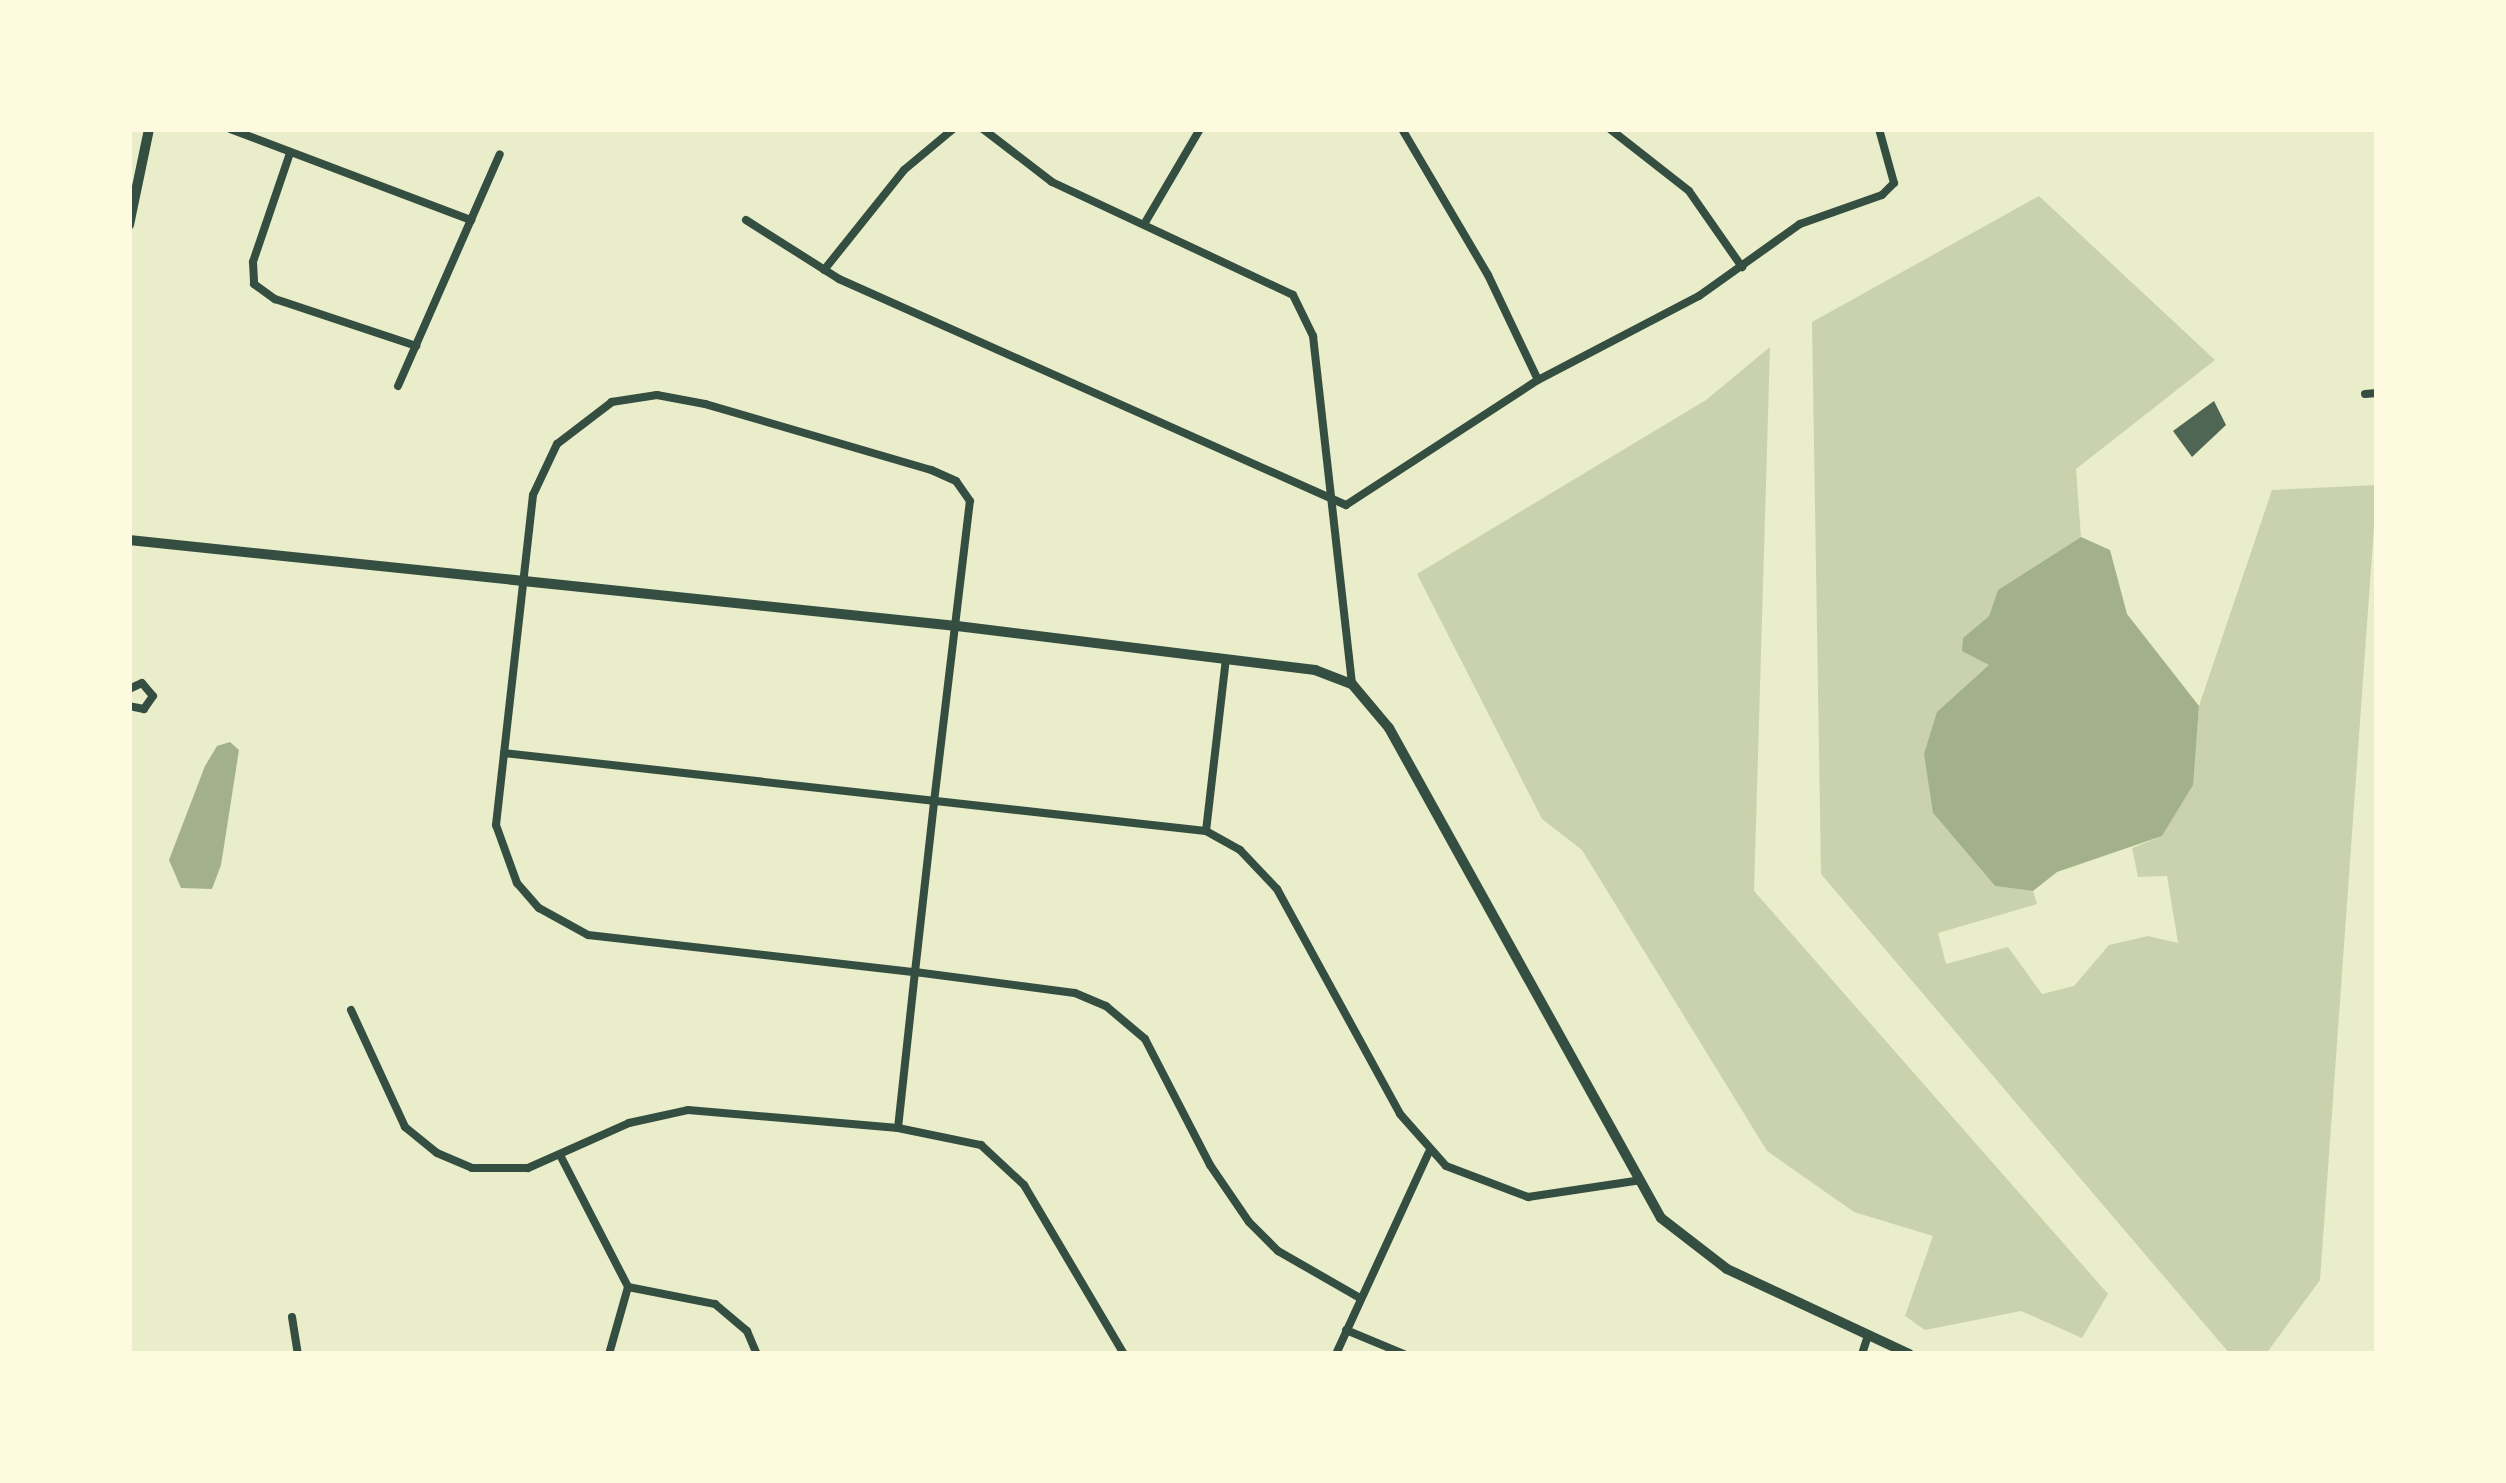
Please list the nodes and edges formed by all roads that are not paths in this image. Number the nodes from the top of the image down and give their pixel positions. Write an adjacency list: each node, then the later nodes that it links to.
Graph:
1 (149, 129): 14 (street)
2 (230, 129): 10 (street)
3 (953, 129): 16 (street)
4 (982, 129): 13 (street)
5 (1200, 129): 13 (street)
6 (1402, 129): 18 (street)
7 (1610, 129): 15 (street)
8 (1879, 129): 15 (street)
9 (500, 154): 11 (street)
10 (289, 156): 11 (street); 17 (street)
11 (471, 220): 17 (street)
12 (746, 220): 16 (street)
13 (1146, 221): 22 (street)
14 (129, 225)
15 (1742, 267): 18 (street)
16 (824, 270): 22 (street)
17 (416, 346): 19 (street)
18 (1538, 380): 22 (street)
19 (398, 386)
20 (2377, 393): 21 (street)
21 (2365, 394)
22 (1334, 500): 27 (street)
23 (129, 540): 24 (street)
24 (524, 581): 25 (street); 25 (street); 30 (street)
25 (957, 626): 26 (street); 31 (street)
26 (1226, 659): 27 (street); 32 (street)
27 (1352, 684): 38 (street)
28 (129, 689): 29 (street)
29 (129, 706)
30 (504, 753): 31 (street); 33 (street)
31 (934, 802): 32 (street); 33 (street)
32 (1206, 831): 36 (street)
33 (915, 971): 35 (street); 40 (street)
34 (351, 1010): 37 (street)
35 (898, 1128): 37 (street); 47 (street)
36 (1429, 1152): 38 (street); 40 (street)
37 (560, 1155): 39 (street)
38 (1635, 1181): 43 (street)
39 (628, 1287): 45 (street); 46 (street)
40 (1360, 1298): 42 (street)
41 (292, 1317): 44 (street)
42 (1346, 1330): 48 (street); 49 (street)
43 (1868, 1335): 50 (street); 51 (street)
44 (298, 1354)
45 (609, 1354)
46 (757, 1354)
47 (1124, 1354)
48 (1336, 1354)
49 (1404, 1354)
50 (1862, 1354)
51 (1909, 1354)

